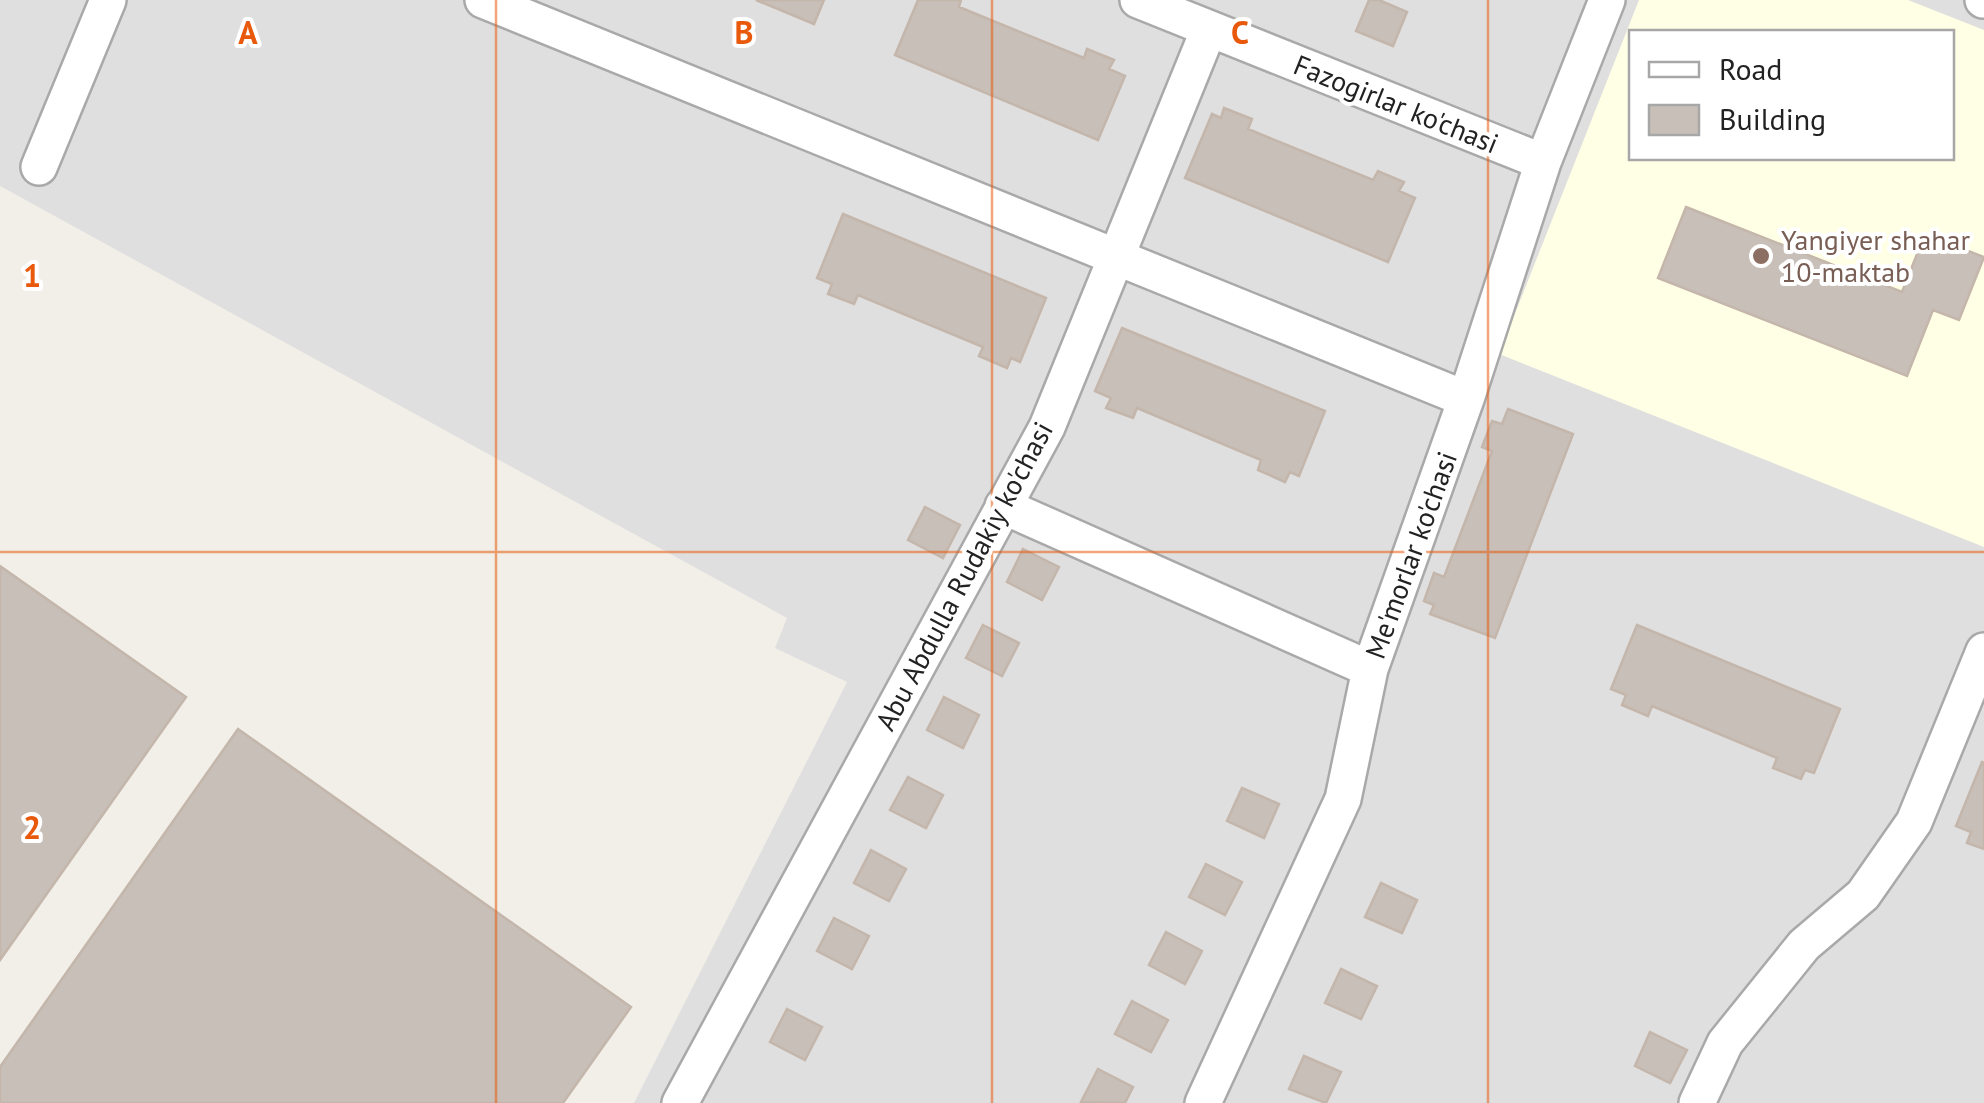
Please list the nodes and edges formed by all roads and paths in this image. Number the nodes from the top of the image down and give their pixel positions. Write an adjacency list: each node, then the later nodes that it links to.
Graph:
1 (108, 0): 7 (street)
2 (483, 0): 8 (street)
3 (1138, 0): 5 (street, Fazogirlar ko'chasi)
4 (1607, 0): 6 (street, Me'morlar ko'chasi)
5 (1209, 29): 6 (street, Fazogirlar ko'chasi); 8 (street, Abu Abdulla Rudakiy ko'chasi)
6 (1543, 162): 9 (street, Me'morlar ko'chasi)
7 (39, 167)
8 (1114, 256): 9 (street); 10 (street, Abu Abdulla Rudakiy ko'chasi)
9 (1466, 399): 12 (street, Me'morlar ko'chasi)
10 (1003, 506): 12 (street); 13 (street, Abu Abdulla Rudakiy ko'chasi)
11 (1984, 651): 15 (street)
12 (1370, 669): 14 (street, Me'morlar ko'chasi)
13 (680, 1103)
14 (1202, 1103)
15 (1697, 1103)

